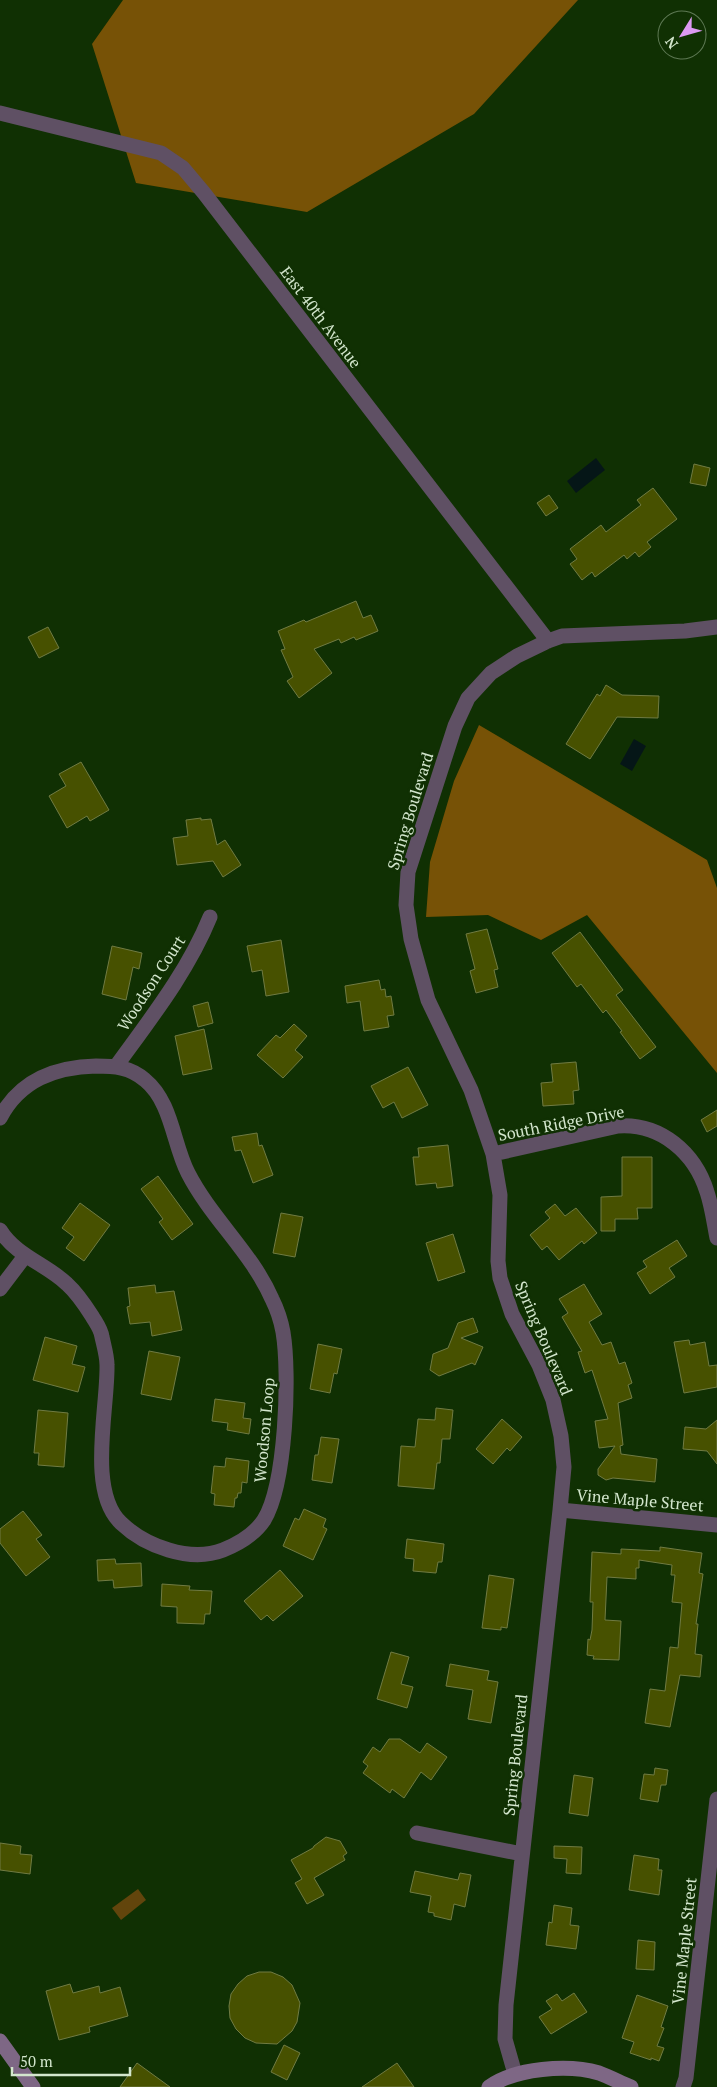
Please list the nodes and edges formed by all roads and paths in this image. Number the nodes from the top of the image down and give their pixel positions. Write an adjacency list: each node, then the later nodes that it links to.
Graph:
1 (0, 113): 3 (street, East 40th Avenue)
2 (717, 627): 3 (street, Spring Boulevard)
3 (548, 641): 7 (street, Spring Boulevard)
4 (210, 917): 5 (street, Woodson Court)
5 (117, 1066): 6 (street, Woodson Loop); 10 (street, Woodson Loop)
6 (0, 1118)
7 (493, 1154): 9 (street, South Ridge Drive); 12 (street, Spring Boulevard)
8 (0, 1230): 10 (street, Woodson Loop)
9 (717, 1238)
10 (25, 1256): 11 (street)
11 (0, 1289)
12 (560, 1510): 13 (street, Vine Maple Street); 16 (street, Spring Boulevard)
13 (717, 1525)
14 (717, 1799): 22 (street, Vine Maple Street)
15 (417, 1833): 16 (street)
16 (522, 1854): 18 (street, Spring Boulevard)
17 (0, 2041): 19 (street)
18 (515, 2074): 20 (street); 21 (street)
19 (33, 2087)
20 (489, 2087)
21 (631, 2087)
22 (683, 2087)

